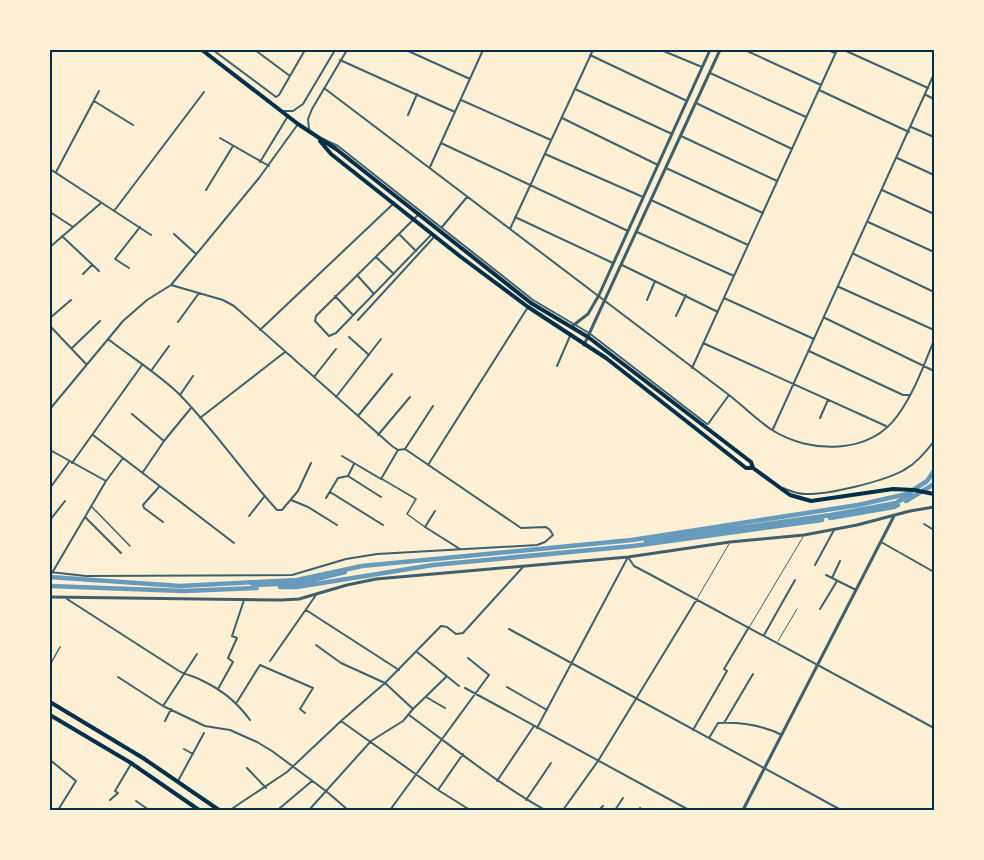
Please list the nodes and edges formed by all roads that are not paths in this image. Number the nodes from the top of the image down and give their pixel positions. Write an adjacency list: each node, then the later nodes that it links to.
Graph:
1 (202, 50): 41 (main road)
2 (213, 50): 19 (street)
3 (220, 50): 19 (street)
4 (255, 50): 25 (street)
5 (298, 50): 17 (street)
6 (334, 50): 41 (street)
7 (347, 50): 21 (street)
8 (406, 50): 26 (street)
9 (483, 50): 26 (street)
10 (593, 50): 20 (street)
11 (661, 50): 22 (street)
12 (710, 50): 22 (street)
13 (720, 50): 23 (street)
14 (746, 50): 27 (street)
15 (828, 50): 18 (street)
16 (844, 50): 29 (street)
17 (304, 51): 25 (street)
18 (836, 51): 27 (street)
19 (217, 53): 25 (street)
20 (590, 55): 30 (street); 39 (street)
21 (340, 60): 28 (street); 34 (street)
22 (702, 67): 39 (street)
23 (710, 73): 40 (street); 45 (street)
24 (934, 74): 29 (street)
25 (290, 76)
26 (470, 79): 37 (street)
27 (821, 85): 31 (street)
28 (324, 88): 50 (street); 66 (street)
29 (928, 88): 35 (street)
30 (575, 89): 46 (street); 52 (street)
31 (818, 90): 45 (street); 51 (street)
32 (99, 91): 38 (street)
33 (204, 92): 80 (street)
34 (417, 94): 42 (street); 44 (street)
35 (926, 94): 36 (street); 49 (street)
36 (934, 99)
37 (461, 100): 42 (street); 57 (street)
38 (94, 101): 48 (street); 69 (street)
39 (687, 101): 52 (street)
40 (696, 103): 53 (street); 60 (street)
41 (282, 111): 43 (main road)
42 (455, 112): 58 (street)
43 (288, 116): 47 (main road); 63 (street)
44 (408, 116)
45 (806, 117): 60 (street)
46 (562, 118): 57 (street); 64 (street)
47 (298, 124): 50 (main road); 65 (street)
48 (133, 125)
49 (911, 127): 51 (street); 54 (street)
50 (310, 132): 56 (main road); 92 (street)
51 (909, 132): 62 (street)
52 (672, 134): 64 (street)
53 (681, 136): 67 (street); 71 (street)
54 (934, 137)
55 (220, 138): 59 (street)
56 (318, 138): 79 (main road); 83 (main road)
57 (551, 140): 61 (street)
58 (441, 142): 66 (street); 72 (street)
59 (233, 146): 63 (street); 73 (street)
60 (792, 149): 71 (street)
61 (545, 154): 72 (street); 76 (street)
62 (897, 158): 70 (street); 74 (street)
63 (260, 162): 65 (street)
64 (658, 165): 76 (street)
65 (269, 166): 107 (street)
66 (430, 167): 75 (street)
67 (666, 168): 77 (street); 82 (street)
68 (50, 169): 69 (street)
69 (56, 172): 78 (street)
70 (934, 175)
71 (777, 181): 82 (street)
72 (530, 185): 85 (street); 94 (street)
73 (206, 190)
74 (882, 190): 84 (street); 88 (street)
75 (468, 196): 92 (street); 93 (street)
76 (643, 197): 87 (street)
77 (651, 200): 89 (street); 103 (street)
78 (101, 202): 80 (street); 90 (street)
79 (394, 203): 86 (main road); 144 (street)
80 (114, 211): 91 (street)
81 (50, 212): 90 (street)
82 (763, 213): 103 (street)
83 (419, 214): 86 (street); 92 (main road)
84 (934, 214)
85 (515, 218): 93 (street); 110 (street)
86 (413, 219): 96 (street); 100 (main road)
87 (633, 220): 89 (street); 94 (street)
88 (868, 222): 106 (street); 108 (street)
89 (641, 223): 95 (street)
90 (73, 227): 99 (street)
91 (140, 227): 98 (street); 113 (street)
92 (441, 229): 100 (street); 141 (street); 143 (main road)
93 (510, 229): 125 (street)
94 (628, 231): 101 (street)
95 (637, 232): 102 (street); 118 (street)
96 (398, 233): 105 (street); 109 (street)
97 (174, 234): 107 (street)
98 (152, 235)
99 (62, 236): 104 (street); 111 (street)
100 (434, 236): 105 (street); 132 (main road); 138 (street)
101 (625, 238): 102 (street); 110 (street)
102 (632, 242): 112 (street)
103 (748, 245): 118 (street)
104 (50, 247)
105 (416, 251): 116 (street)
106 (934, 252)
107 (196, 254): 120 (street)
108 (854, 254): 121 (street); 122 (street)
109 (375, 257): 116 (street); 117 (street)
110 (613, 263): 125 (street)
111 (92, 265): 114 (street); 115 (street)
112 (622, 265): 119 (street); 130 (street)
113 (129, 268)
114 (99, 271)
115 (83, 274)
116 (394, 274): 124 (street)
117 (357, 275): 124 (street); 127 (street)
118 (734, 276): 128 (street)
119 (655, 280): 126 (street); 131 (street)
120 (171, 285): 123 (street); 149 (street)
121 (839, 287): 137 (street); 145 (street)
122 (934, 291)
123 (199, 293): 140 (street); 144 (street)
124 (375, 294): 134 (street)
125 (599, 295): 130 (street); 141 (street)
126 (686, 295): 133 (street); 135 (street)
127 (334, 296): 134 (street); 134 (street)
128 (724, 298): 133 (street); 151 (street)
129 (71, 300): 136 (street)
130 (606, 300): 147 (street); 165 (street)
131 (647, 300)
132 (528, 307): 146 (main road); 200 (street)
133 (718, 312): 153 (street)
134 (353, 315)
135 (676, 316)
136 (50, 318)
137 (825, 318): 151 (street); 164 (street)
138 (358, 320)
139 (100, 321): 156 (street)
140 (178, 322)
141 (575, 323): 143 (street); 147 (street)
142 (50, 326): 156 (street)
143 (571, 327): 147 (main road)
144 (260, 330): 159 (street)
145 (934, 330)
146 (570, 335): 154 (main road); 163 (street)
147 (588, 335): 154 (street); 185 (main road)
148 (349, 337): 160 (street)
149 (108, 339): 161 (street); 162 (street)
150 (381, 339): 160 (street)
151 (814, 339): 158 (street)
152 (934, 340): 164 (street)
153 (703, 343): 165 (street); 171 (street)
154 (584, 345): 201 (main road)
155 (169, 346): 166 (street)
156 (72, 349): 161 (street)
157 (336, 349): 170 (street)
158 (809, 351): 171 (street); 174 (street)
159 (285, 352): 170 (street); 183 (street)
160 (369, 355): 175 (street)
161 (86, 364): 180 (street)
162 (142, 365): 166 (street); 188 (street)
163 (557, 366)
164 (923, 366): 167 (street); 174 (street)
165 (692, 368): 173 (street)
166 (151, 371): 172 (street)
167 (934, 371)
168 (392, 374): 182 (street)
169 (193, 376): 172 (street)
170 (314, 377): 175 (street)
171 (794, 383): 177 (street); 187 (street)
172 (180, 395): 179 (street)
173 (729, 395): 185 (street); 187 (street)
174 (909, 395): 186 (street)
175 (336, 397): 182 (street)
176 (410, 397): 189 (street)
177 (828, 400): 184 (street); 186 (street)
178 (433, 406): 192 (street)
179 (191, 408): 183 (street); 190 (street)
180 (50, 410)
181 (132, 414): 190 (street)
182 (358, 416): 189 (street)
183 (200, 418): 211 (street)
184 (820, 418)
185 (706, 425): 201 (main road)
186 (888, 426): 187 (street)
187 (772, 430)
188 (93, 435): 196 (street); 197 (street)
189 (378, 435): 194 (street)
190 (164, 441): 202 (street)
191 (934, 441): 207 (street)
192 (405, 449): 194 (street); 200 (street)
193 (50, 450): 197 (street)
194 (398, 450): 204 (street)
195 (342, 456): 199 (street)
196 (123, 457): 202 (street); 205 (street)
197 (71, 462): 205 (street); 208 (street)
198 (310, 463): 214 (street)
199 (354, 464): 203 (street); 204 (street)
200 (428, 465): 235 (street)
201 (753, 468): 207 (main road)
202 (142, 472): 206 (street)
203 (348, 476): 209 (street); 212 (street)
204 (382, 479): 227 (street)
205 (106, 481): 216 (street)
206 (160, 486): 223 (street); 233 (street)
207 (778, 486): 210 (main road)
208 (50, 488)
209 (330, 492): 213 (street); 226 (street)
210 (934, 494)
211 (265, 496): 214 (street); 220 (street)
212 (381, 497)
213 (326, 498)
214 (291, 500): 225 (street)
215 (65, 501): 222 (street)
216 (91, 507): 219 (street); 234 (street)
217 (934, 507): 221 (street)
218 (435, 511): 227 (street)
219 (85, 516): 236 (street); 242 (street)
220 (249, 516)
221 (894, 516): 228 (street); 232 (street)
222 (50, 520)
223 (164, 522)
224 (924, 524): 229 (street)
225 (337, 525)
226 (383, 525)
227 (425, 527): 235 (street)
228 (834, 530): 230 (street); 239 (street)
229 (934, 530)
230 (804, 535): 231 (street); 256 (lane)
231 (730, 542): 237 (street); 251 (lane)
232 (881, 542): 241 (street); 247 (street)
233 (234, 543)
234 (130, 546)
235 (461, 549): 242 (street)
236 (121, 553)
237 (628, 557): 240 (street); 251 (street); 267 (street)
238 (840, 561): 244 (street)
239 (815, 565)
240 (523, 567): 248 (street); 262 (street)
241 (934, 572)
242 (51, 573)
243 (826, 575): 244 (street)
244 (832, 578): 246 (street)
245 (795, 580): 258 (street)
246 (837, 580): 247 (street); 254 (street)
247 (856, 590): 268 (street)
248 (317, 593): 252 (street); 255 (street)
249 (50, 598): 250 (street)
250 (67, 599): 252 (street); 270 (street)
251 (697, 599): 256 (street); 281 (street)
252 (244, 600): 278 (street)
253 (797, 609): 259 (lane)
254 (820, 609)
255 (306, 610): 265 (street); 269 (street)
256 (749, 627): 258 (street); 298 (street)
257 (509, 629): 267 (street)
258 (764, 635): 259 (street)
259 (778, 643): 268 (street)
260 (316, 645): 274 (street)
261 (60, 646): 266 (street)
262 (417, 652): 269 (street); 273 (street)
263 (197, 654): 270 (street)
264 (468, 658): 279 (street)
265 (270, 662)
266 (50, 664)
267 (571, 665): 281 (street); 288 (street)
268 (818, 665): 297 (street); 300 (street)
269 (399, 670): 274 (street)
270 (183, 673): 278 (street); 284 (street)
271 (753, 674): 295 (street)
272 (118, 677): 284 (street)
273 (446, 677): 275 (street); 280 (street)
274 (385, 683): 287 (street); 293 (street)
275 (459, 686)
276 (507, 687): 288 (street)
277 (465, 688): 279 (street)
278 (218, 689): 283 (street)
279 (475, 694): 296 (street); 302 (street)
280 (426, 697): 285 (street); 287 (street)
281 (636, 700): 298 (street); 308 (street)
282 (50, 702): 315 (main road)
283 (237, 702): 289 (street); 292 (street)
284 (163, 706): 286 (street)
285 (445, 708)
286 (171, 709): 294 (street); 311 (street)
287 (413, 709): 290 (street)
288 (547, 710): 296 (street)
289 (305, 713)
290 (409, 715): 302 (street); 303 (street)
291 (50, 716): 309 (main road)
292 (250, 720)
293 (341, 720): 303 (street); 311 (street)
294 (165, 721)
295 (724, 723): 300 (street); 301 (street)
296 (535, 727): 308 (street); 317 (street)
297 (934, 728)
298 (693, 730): 301 (street)
299 (204, 733): 305 (street)
300 (782, 735): 313 (street)
301 (709, 738): 313 (street)
302 (441, 739): 306 (street); 314 (street)
303 (371, 741): 314 (street); 320 (street)
304 (184, 748): 305 (street)
305 (193, 754): 315 (street)
306 (463, 754): 317 (street); 319 (street)
307 (50, 760): 327 (street)
308 (598, 761): 337 (street); 340 (street)
309 (131, 763): 322 (street); 329 (main road)
310 (551, 763): 323 (street)
311 (293, 767): 316 (street); 318 (street)
312 (247, 768): 318 (street)
313 (764, 769): 341 (street); 342 (street)
314 (416, 774): 319 (street); 334 (street)
315 (178, 781): 330 (main road)
316 (312, 781): 320 (street); 326 (street)
317 (497, 782): 323 (street)
318 (266, 788): 331 (street)
319 (438, 790): 335 (street)
320 (326, 791): 332 (street); 333 (street)
321 (623, 798): 339 (street)
322 (110, 800)
323 (526, 800): 336 (street)
324 (136, 801): 328 (street)
325 (603, 806): 338 (street)
326 (280, 808)
327 (58, 810)
328 (149, 810)
329 (199, 810)
330 (219, 810)
331 (230, 810)
332 (309, 810)
333 (348, 810)
334 (390, 810)
335 (470, 810)
336 (545, 810)
337 (563, 810)
338 (599, 810)
339 (615, 810)
340 (689, 810)
341 (743, 810)
342 (841, 810)

